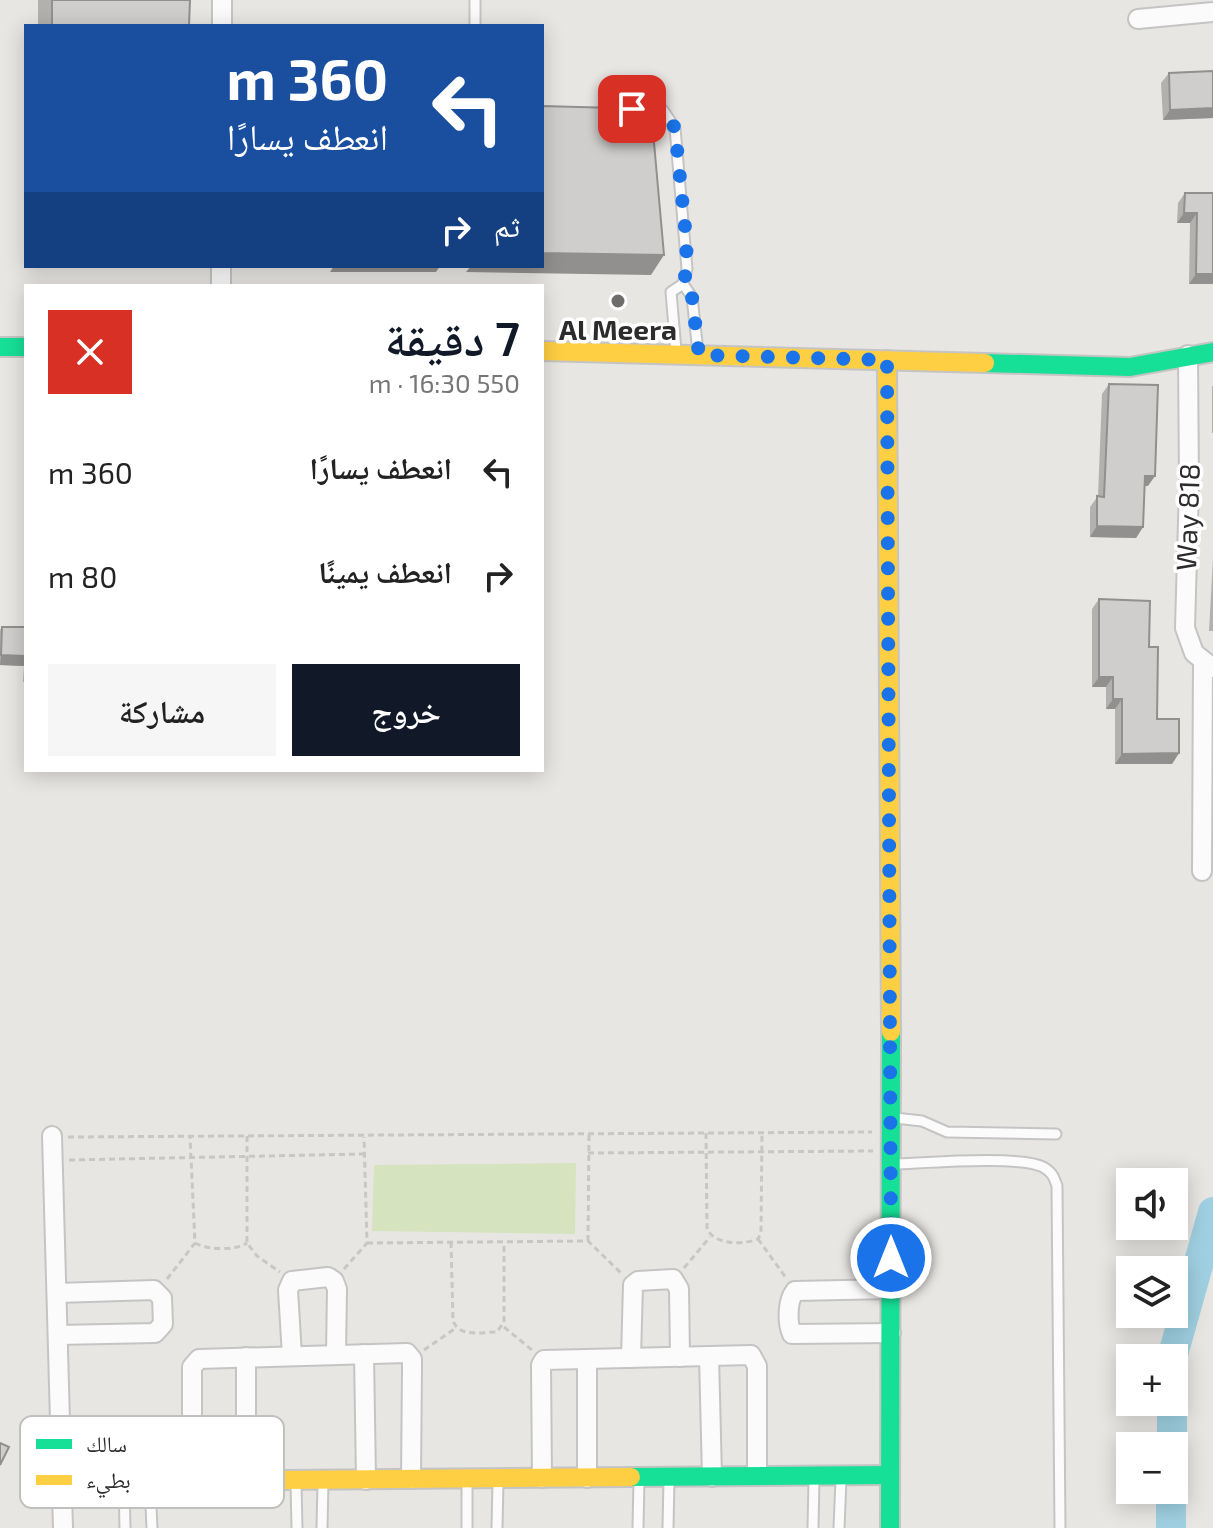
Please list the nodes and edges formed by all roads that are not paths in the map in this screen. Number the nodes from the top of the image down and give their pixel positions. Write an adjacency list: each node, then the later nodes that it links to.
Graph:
1 (222, 0): 5 (street)
2 (475, 0): 6 (lane)
3 (1213, 12): 4 (street)
4 (1138, 19)
5 (222, 24)
6 (475, 24)
7 (632, 109): 8 (lane)
8 (683, 284): 13 (lane); 14 (lane)
9 (0, 347): 10 (street)
10 (24, 347)
11 (544, 351): 13 (street)
12 (1213, 352): 15 (street)
13 (677, 355): 14 (street)
14 (699, 355): 16 (street)
15 (1188, 355): 16 (street); 17 (street, Way 818)
16 (887, 360): 19 (street)
17 (1208, 664): 18 (street)
18 (1202, 871)
19 (892, 1125): 20 (lane); 22 (street)
20 (1056, 1134)
21 (52, 1136): 24 (street)
22 (892, 1158): 23 (street); 67 (lane)
23 (891, 1289): 25 (street); 25 (street)
24 (57, 1293): 26 (street); 26 (street)
25 (891, 1333): 38 (street)
26 (58, 1335): 35 (street)
27 (364, 1354): 28 (street); 48 (street); 53 (street)
28 (336, 1355): 29 (street); 29 (street)
29 (292, 1356): 31 (street)
30 (709, 1356): 32 (street); 39 (street); 44 (street)
31 (246, 1357): 36 (street); 37 (street)
32 (680, 1357): 33 (street); 33 (street)
33 (631, 1358): 34 (street)
34 (587, 1359): 46 (street); 47 (street)
35 (61, 1416)
36 (192, 1416)
37 (246, 1416)
38 (889, 1475): 41 (street); 66 (street)
39 (757, 1476): 40 (street); 44 (street)
40 (814, 1476): 41 (street); 64 (lane)
41 (841, 1476): 65 (lane)
42 (639, 1477): 43 (street); 47 (street); 62 (lane)
43 (669, 1477): 44 (street); 63 (lane)
44 (712, 1477)
45 (498, 1478): 46 (street); 49 (street); 61 (lane)
46 (542, 1478): 47 (street)
47 (587, 1478)
48 (411, 1479): 49 (street); 53 (street)
49 (467, 1479): 60 (lane)
50 (284, 1480): 51 (street)
51 (296, 1480): 52 (street); 58 (lane)
52 (323, 1480): 53 (street); 59 (lane)
53 (366, 1480)
54 (125, 1508): 56 (lane)
55 (151, 1508): 57 (lane)
56 (125, 1528)
57 (152, 1528)
58 (297, 1528)
59 (322, 1528)
60 (467, 1528)
61 (497, 1528)
62 (638, 1528)
63 (668, 1528)
64 (813, 1528)
65 (839, 1528)
66 (890, 1528)
67 (1060, 1528)

